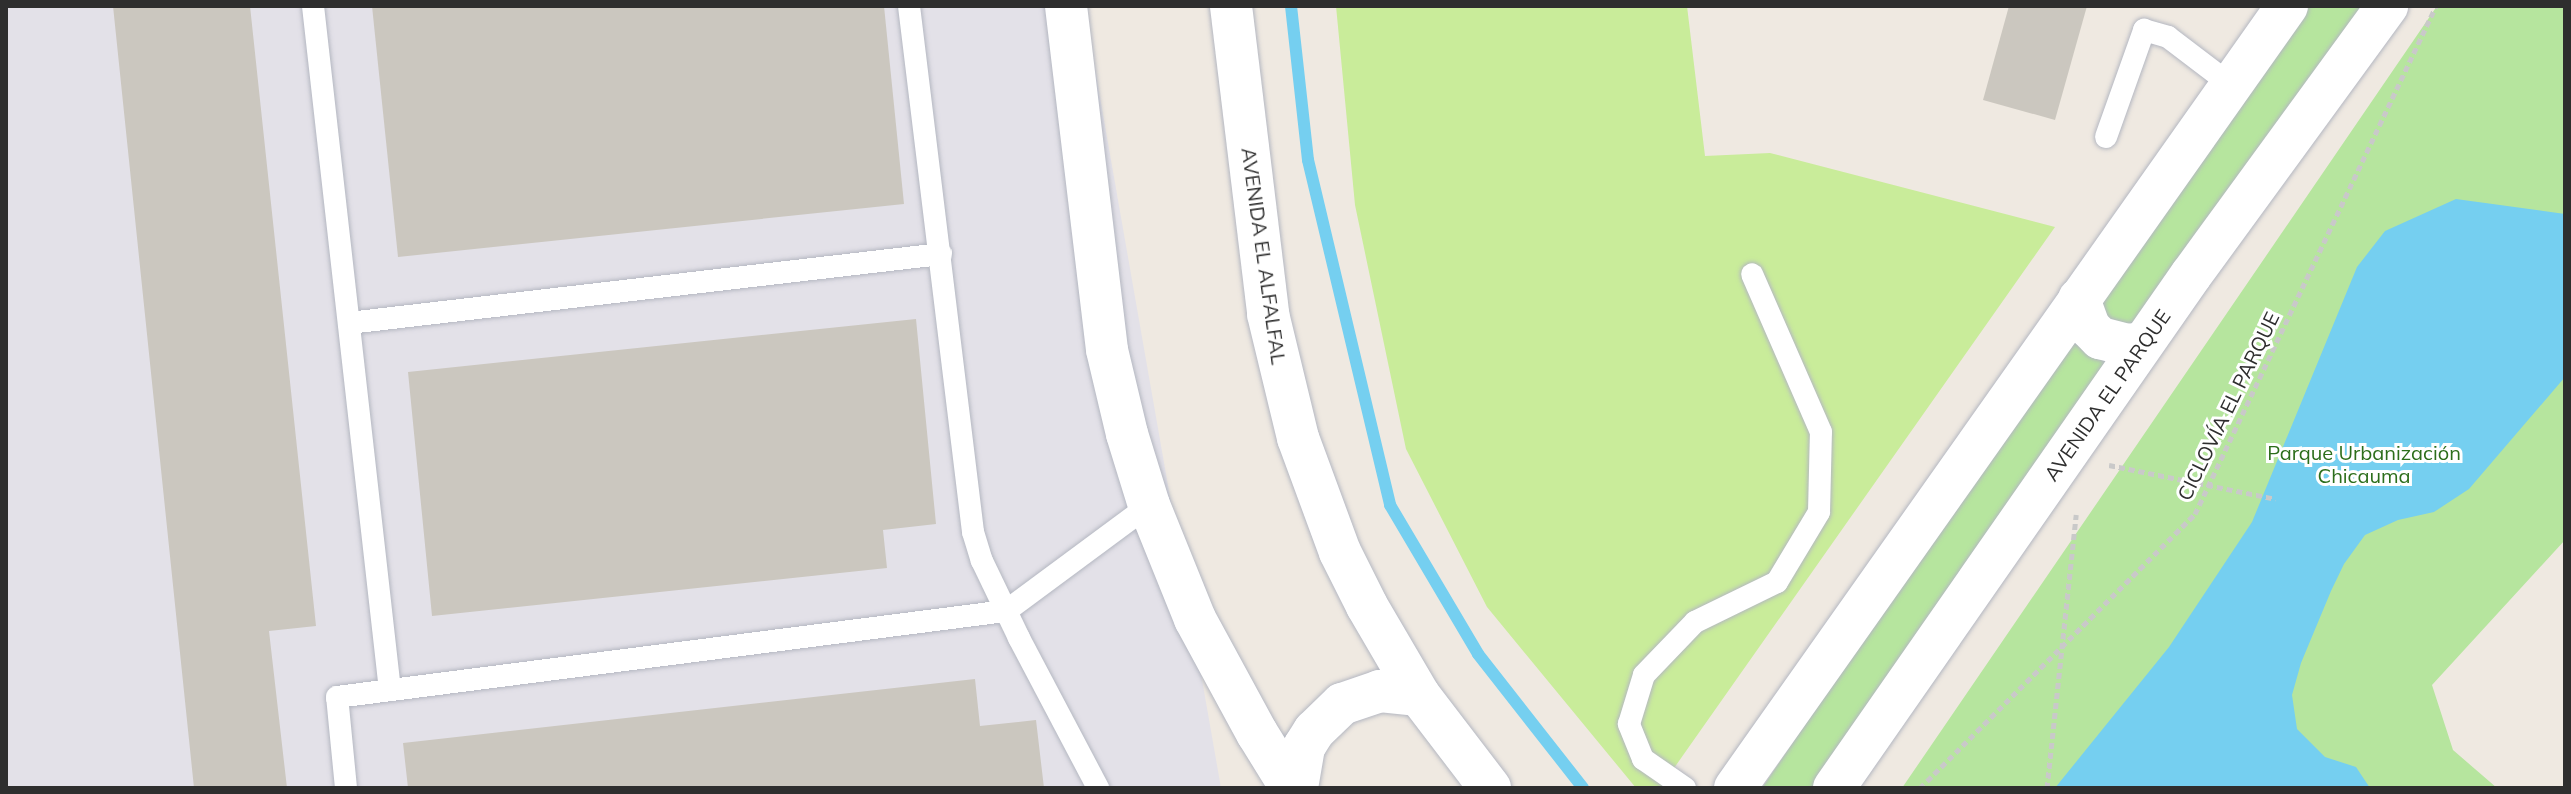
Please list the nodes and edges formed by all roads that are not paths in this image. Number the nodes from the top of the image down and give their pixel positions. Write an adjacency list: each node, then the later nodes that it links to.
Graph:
1 (313, 6): 12 (lane)
2 (909, 6): 9 (lane)
3 (1066, 6): 14 (street)
4 (1231, 6): 17 (street, AVENIDA EL ALFALFAL)
5 (2287, 6): 7 (street)
6 (2387, 6): 13 (street, AVENIDA EL PARQUE)
7 (2230, 84): 8 (lane); 11 (street)
8 (2106, 137)
9 (941, 254): 12 (lane); 15 (lane)
10 (1752, 274): 22 (lane)
11 (2079, 299): 13 (street); 23 (street)
12 (349, 323): 16 (lane)
13 (2143, 343): 24 (street, AVENIDA EL PARQUE)
14 (1149, 505): 15 (lane); 20 (street)
15 (1006, 611): 16 (lane); 19 (lane)
16 (390, 690): 18 (lane)
17 (1419, 695): 20 (street); 21 (street, AVENIDA EL ALFALFAL)
18 (346, 788)
19 (1098, 788)
20 (1294, 788)
21 (1490, 788)
22 (1685, 788)
23 (1735, 788)
24 (1834, 788)

